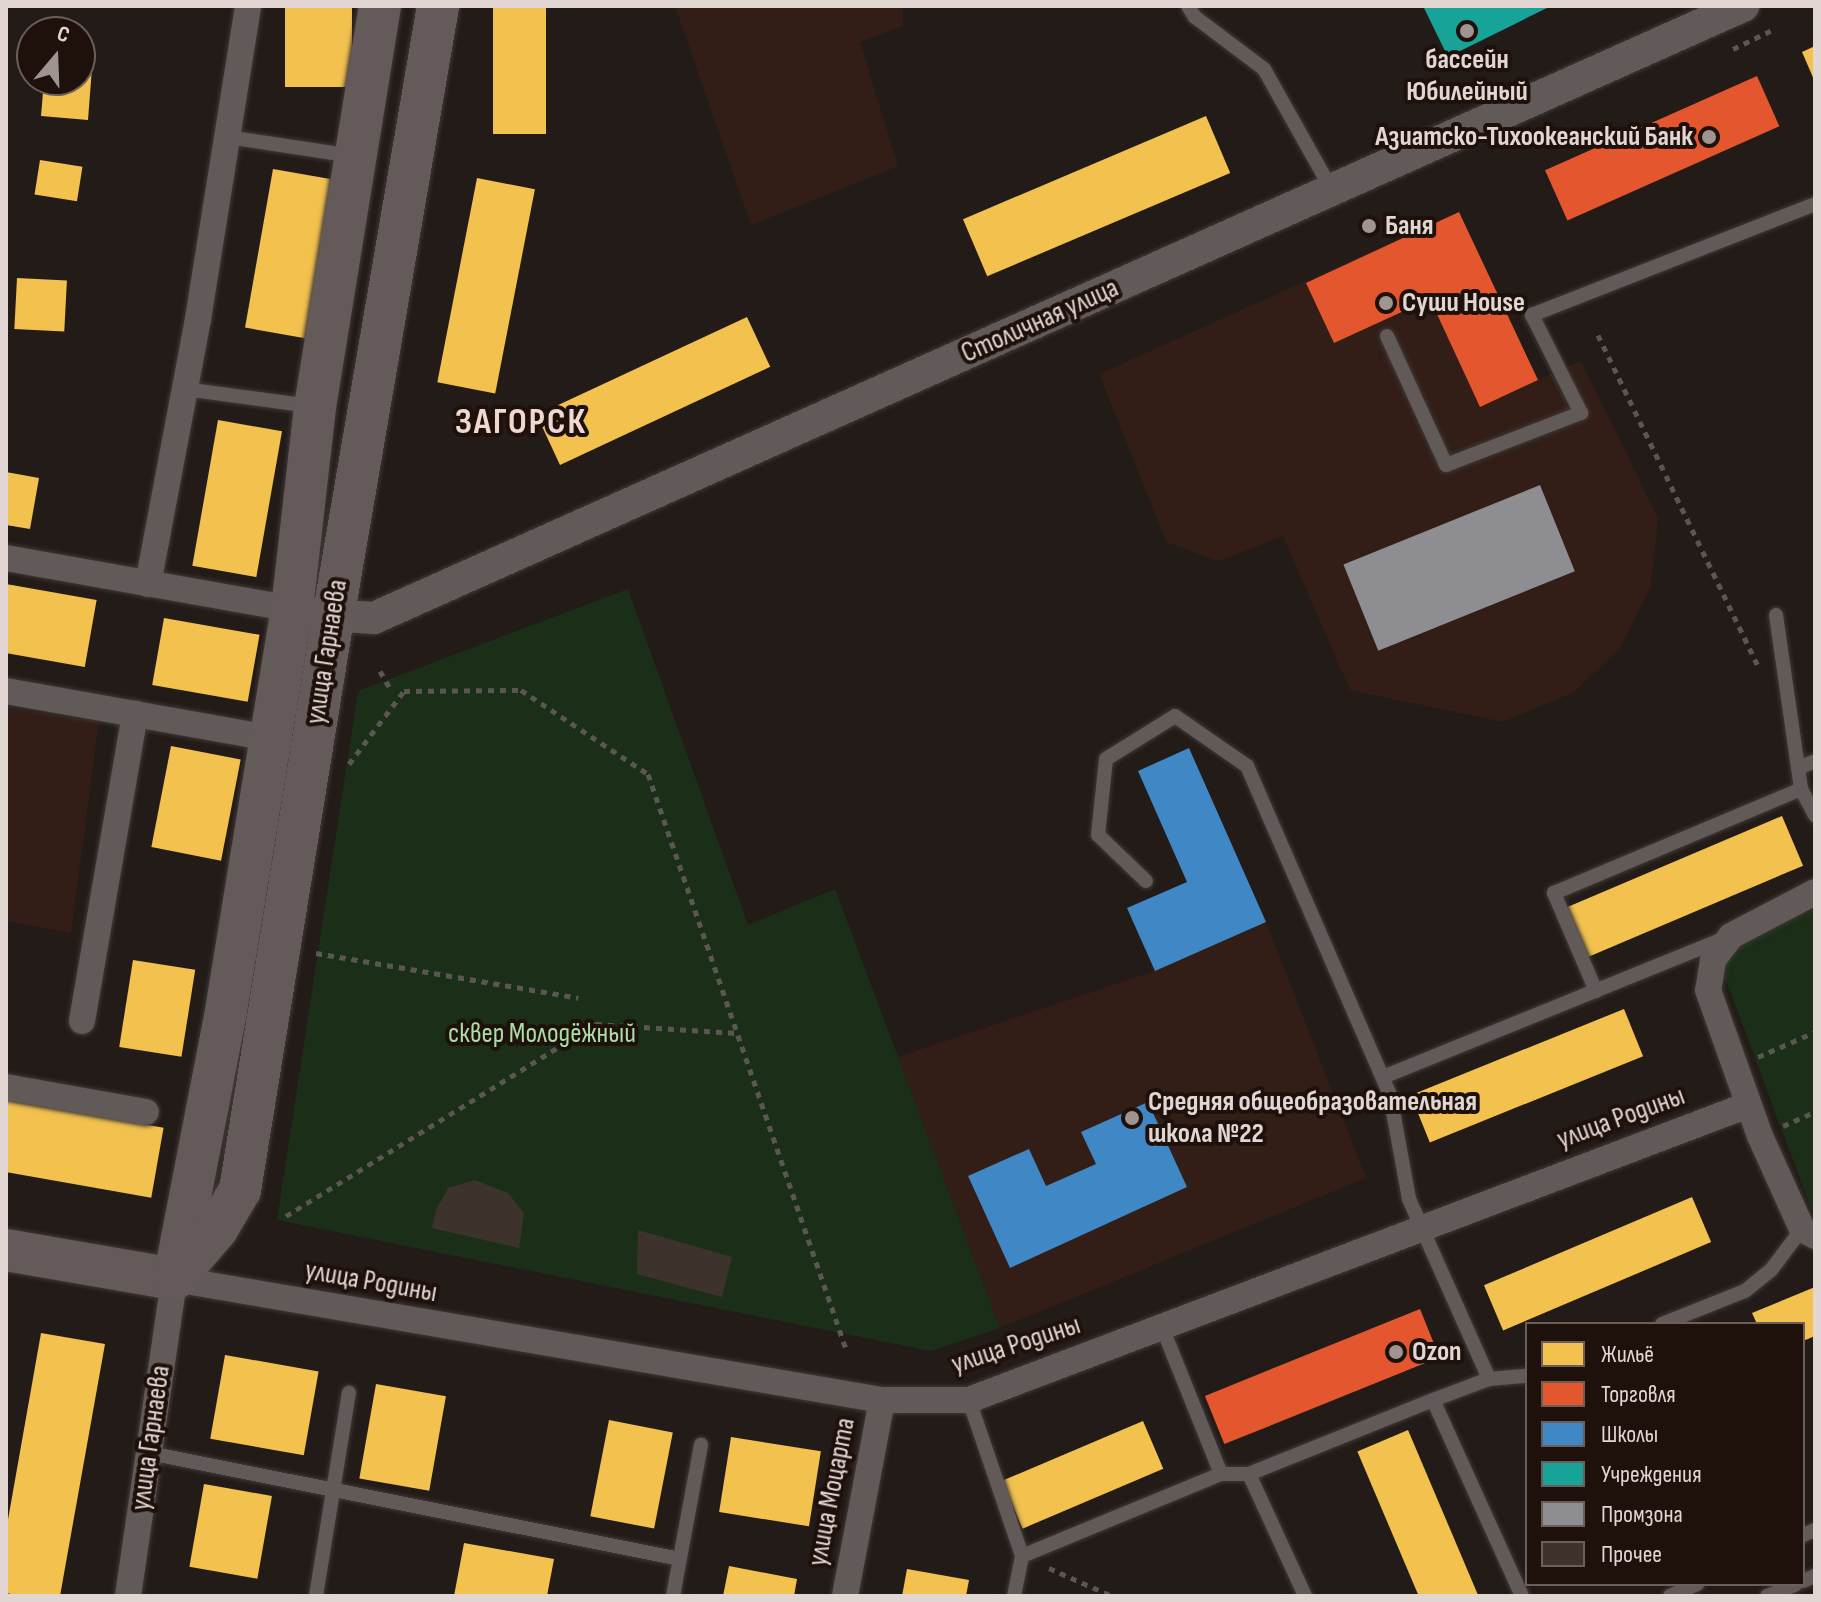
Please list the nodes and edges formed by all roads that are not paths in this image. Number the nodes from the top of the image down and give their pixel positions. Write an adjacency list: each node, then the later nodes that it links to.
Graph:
1 (248, 6): 6 (street)
2 (380, 6): 7 (main road, улица Гарнаева)
3 (438, 6): 17 (main road, улица Гарнаева)
4 (1188, 6): 8 (lane)
5 (1743, 6): 8 (street, Столичная улица)
6 (227, 137): 7 (lane); 11 (street)
7 (358, 157): 12 (main road, улица Гарнаева)
8 (1333, 191): 17 (street, Столичная улица)
9 (1815, 204): 10 (lane)
10 (1387, 336)
11 (185, 389): 12 (lane); 14 (street)
12 (315, 407): 15 (main road, улица Гарнаева)
13 (6, 558): 14 (street)
14 (148, 584): 15 (street)
15 (292, 609): 17 (street, Столичная улица); 20 (main road, улица Гарнаева)
16 (1776, 615): 22 (lane)
17 (333, 618): 37 (main road, улица Гарнаева)
18 (6, 691): 19 (street)
19 (135, 714): 20 (street); 29 (street)
20 (271, 738): 37 (main road, улица Гарнаева)
21 (1815, 761): 22 (lane)
22 (1798, 768): 23 (lane)
23 (1801, 789): 24 (lane); 28 (lane)
24 (1815, 815)
25 (1146, 881): 30 (lane)
26 (1815, 892): 27 (street)
27 (1731, 936): 28 (lane); 32 (street)
28 (1596, 991): 30 (lane)
29 (82, 1021)
30 (1383, 1077): 34 (lane)
31 (6, 1087): 33 (street)
32 (1748, 1105): 34 (street, улица Родины); 35 (street)
33 (146, 1112)
34 (1423, 1226): 39 (street, улица Родины); 41 (lane)
35 (1809, 1233): 38 (lane)
36 (6, 1250): 37 (main road)
37 (174, 1279): 43 (street, улица Родины); 47 (street, улица Гарнаева)
38 (1667, 1322)
39 (1162, 1327): 44 (street, улица Родины); 48 (lane)
40 (1525, 1376): 41 (lane)
41 (1489, 1379): 45 (lane)
42 (349, 1393): 50 (lane)
43 (882, 1400): 44 (street, улица Родины); 58 (street, улица Моцарта)
44 (969, 1400): 51 (lane)
45 (1433, 1400): 49 (lane); 61 (lane)
46 (701, 1445): 52 (lane)
47 (149, 1453): 50 (lane); 55 (street, улица Гарнаева)
48 (1221, 1474): 49 (lane); 51 (lane)
49 (1249, 1474): 60 (lane)
50 (333, 1489): 52 (lane); 56 (lane)
51 (1022, 1556): 59 (lane)
52 (680, 1559): 57 (lane)
53 (1692, 1586): 62 (lane)
54 (1791, 1586): 63 (lane)
55 (128, 1596)
56 (316, 1596)
57 (673, 1596)
58 (845, 1596)
59 (1014, 1596)
60 (1305, 1596)
61 (1522, 1596)
62 (1670, 1596)
63 (1767, 1596)

